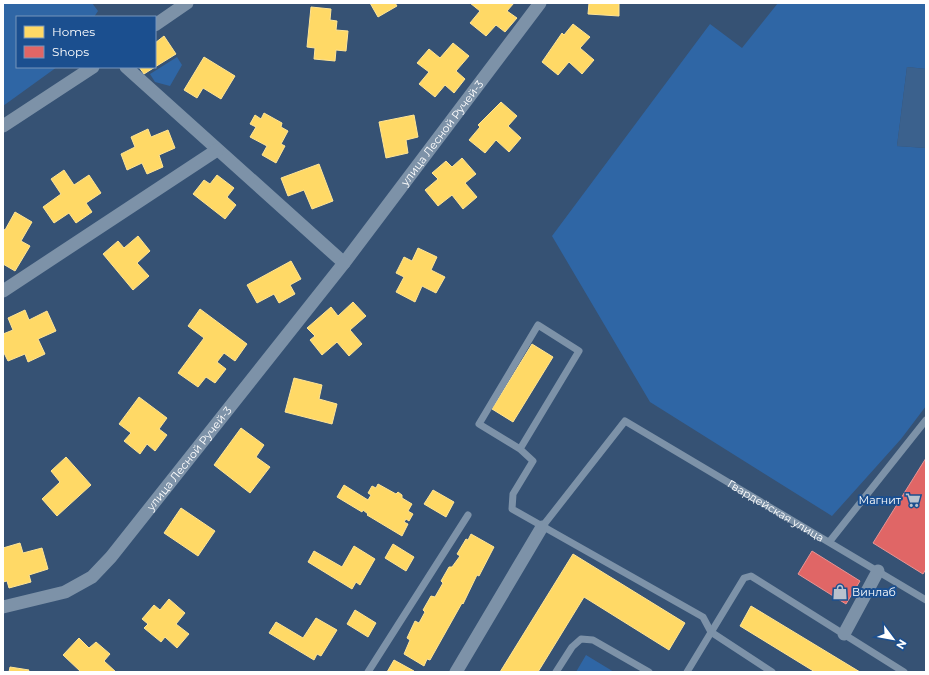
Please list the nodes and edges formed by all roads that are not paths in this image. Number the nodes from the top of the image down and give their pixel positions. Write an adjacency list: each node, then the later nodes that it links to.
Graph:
1 (187, 3): 3 (street)
2 (540, 3): 8 (street, улица Лесной Ручей-3)
3 (156, 24)
4 (91, 68): 6 (street)
5 (127, 68): 7 (street)
6 (3, 126)
7 (217, 150): 8 (street); 9 (street)
8 (344, 263): 17 (street, улица Лесной Ручей-3)
9 (3, 291)
10 (926, 420): 14 (lane)
11 (520, 449): 11 (lane); 13 (lane)
12 (468, 515): 20 (lane)
13 (542, 527): 14 (lane, Гвардейская улица); 18 (lane); 21 (street)
14 (830, 541): 15 (lane, Гвардейская улица)
15 (878, 570): 16 (lane, Гвардейская улица); 19 (street)
16 (926, 600)
17 (3, 607)
18 (711, 632): 19 (lane); 24 (lane); 25 (lane)
19 (844, 634): 26 (lane)
20 (368, 672)
21 (456, 672)
22 (556, 672): 23 (lane)
23 (649, 672)
24 (687, 672)
25 (772, 672)
26 (904, 672)

